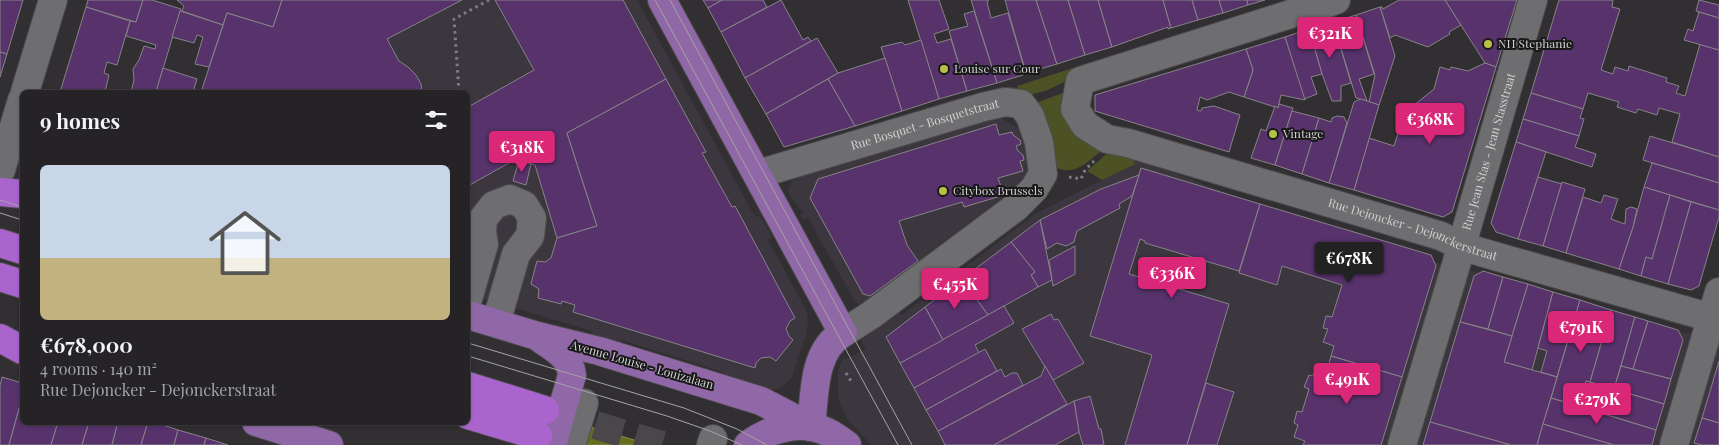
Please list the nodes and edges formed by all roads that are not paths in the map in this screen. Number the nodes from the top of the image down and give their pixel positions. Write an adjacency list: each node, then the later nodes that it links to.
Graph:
1 (53, 0): 5 (street)
2 (662, 0): 7 (main road)
3 (1533, 0): 11 (street, Rue Jean Stas - Jean Stasstraat)
4 (1322, 2): 11 (street, Rue Dejoncker - Dejonckerstraat)
5 (26, 90)
6 (20, 110): 8 (street)
7 (758, 174): 20 (main road); 20 (street, Rue Bosquet - Bosquetstraat)
8 (6, 178): 9 (highway)
9 (20, 192)
10 (0, 244): 12 (highway)
11 (1461, 246): 18 (street, Rue Dejoncker - Dejonckerstraat); 37 (street, Rue Jean Stas - Jean Stasstraat)
12 (20, 249)
13 (0, 277): 14 (highway)
14 (20, 283)
15 (470, 292): 19 (street)
16 (1719, 292): 18 (street)
17 (470, 316): 19 (main road, Avenue Louise - Louizalaan)
18 (1715, 319): 38 (street)
19 (496, 323): 21 (main road, Avenue Louise - Louizalaan)
20 (843, 332): 31 (main road)
21 (534, 335): 31 (main road, Avenue Louise - Louizalaan); 32 (main road)
22 (0, 338): 24 (highway)
23 (0, 346): 25 (street)
24 (20, 349)
25 (20, 350)
26 (470, 387): 28 (highway)
27 (586, 401): 34 (street)
28 (545, 410)
29 (470, 416): 32 (highway)
30 (266, 425): 33 (main road)
31 (811, 427): 35 (main road); 36 (main road)
32 (545, 440)
33 (329, 445)
34 (571, 445)
35 (748, 445)
36 (847, 445)
37 (1402, 445)
38 (1674, 445)

